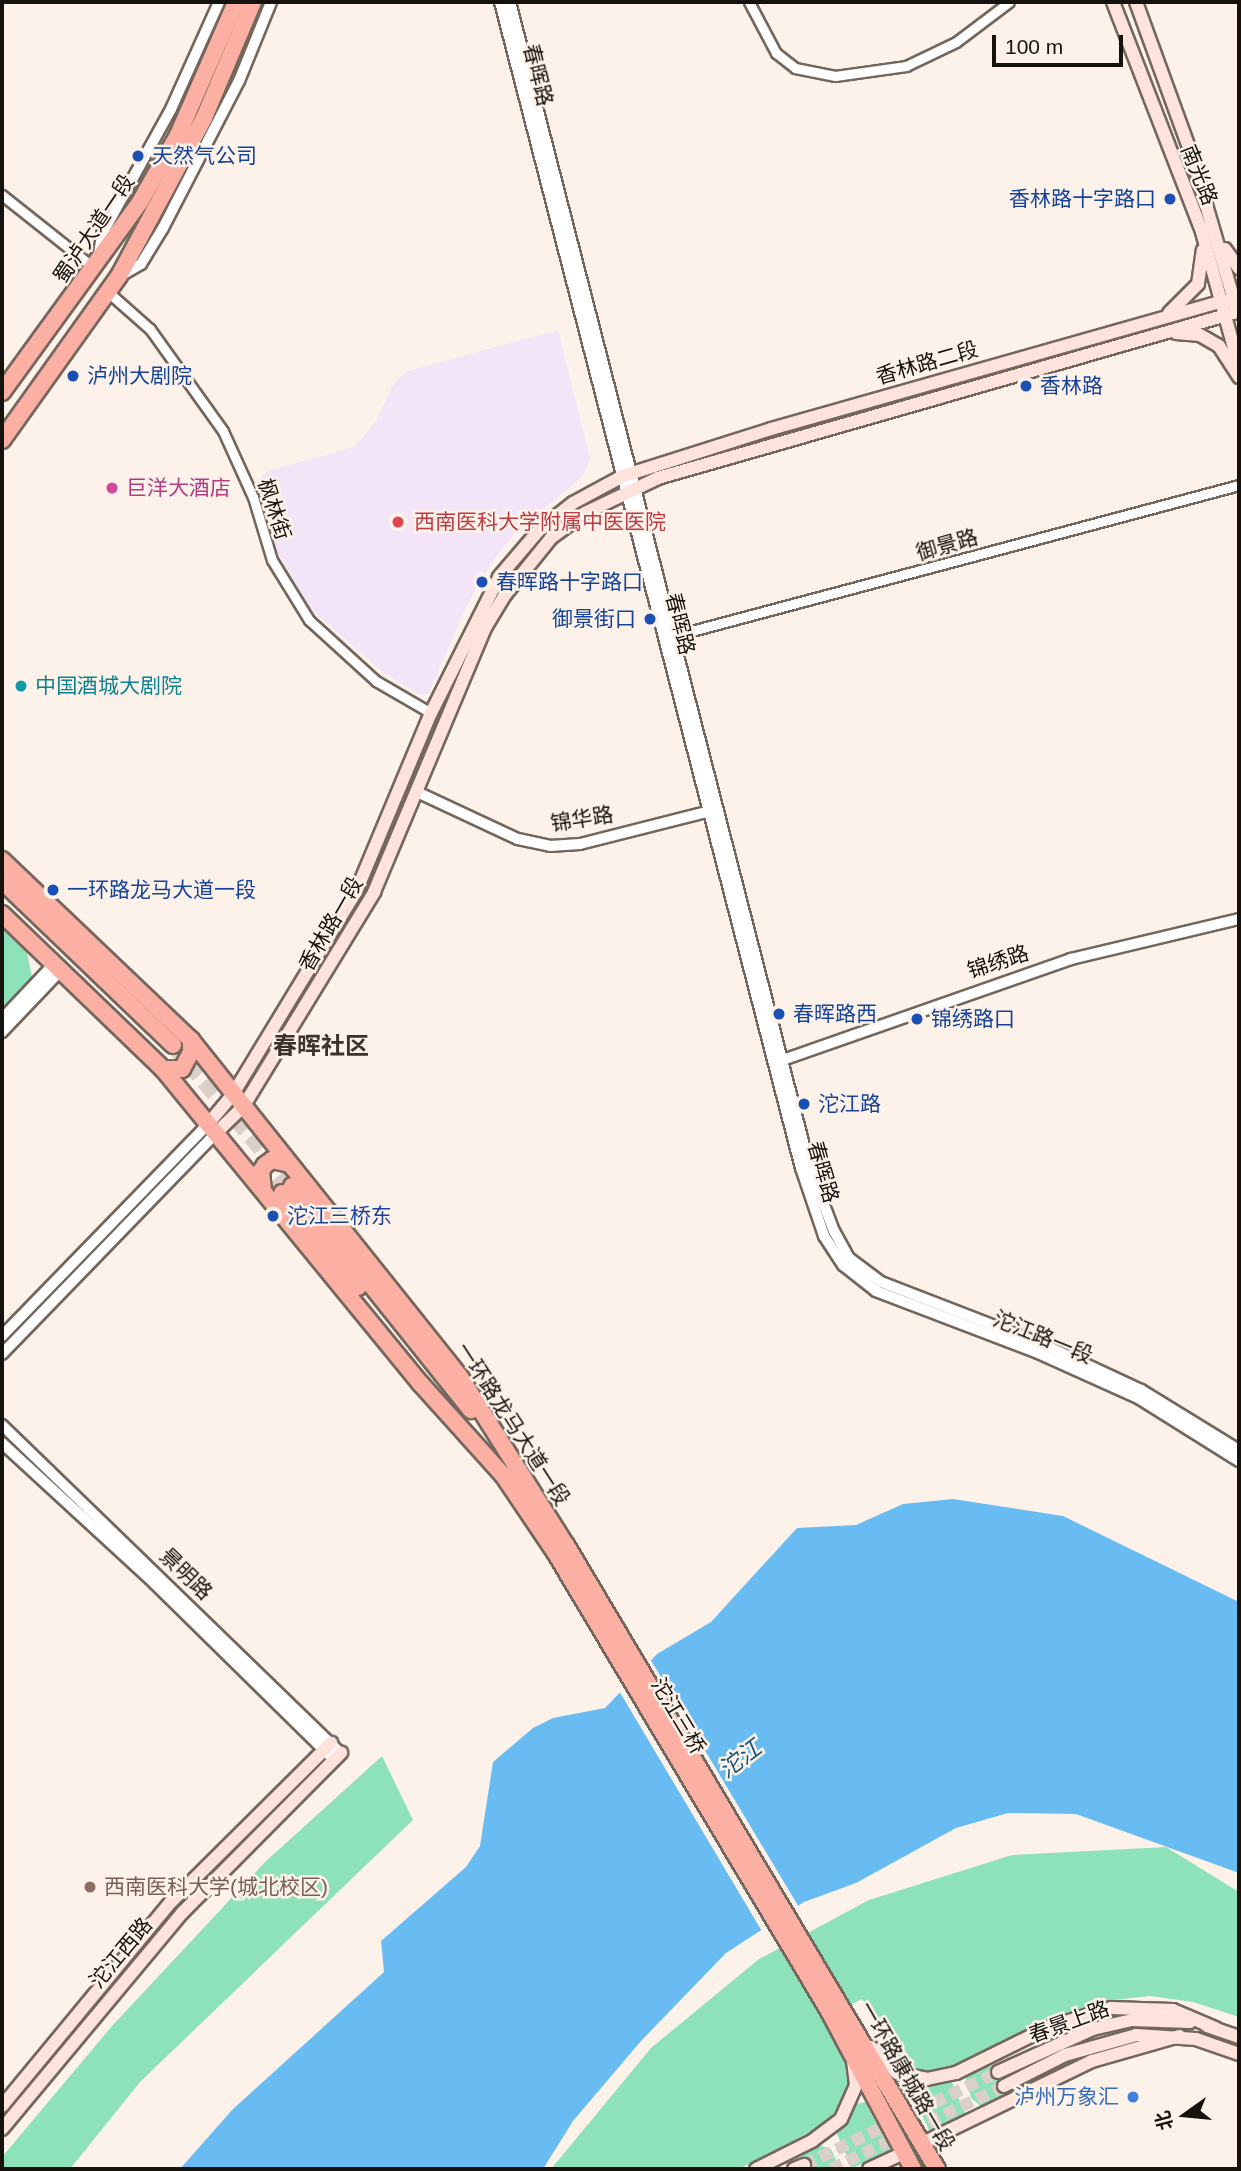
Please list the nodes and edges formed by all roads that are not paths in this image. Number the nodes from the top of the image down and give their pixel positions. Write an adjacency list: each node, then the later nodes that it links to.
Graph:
1 (219, 2): 13 (street)
2 (236, 2): 13 (highway, 蜀泸大道一段)
3 (253, 2): 15 (highway, 蜀泸大道一段)
4 (271, 2): 15 (street)
5 (500, 2): 26 (street, 春晖路)
6 (510, 2): 26 (street, 春晖路)
7 (749, 2): 8 (street)
8 (1009, 2)
9 (1113, 2): 12 (main road, 南光路)
10 (1136, 2): 12 (main road, 南光路)
11 (2, 195): 13 (street)
12 (1208, 232): 14 (main road); 17 (main road, 南光路); 18 (main road)
13 (96, 264): 23 (highway, 蜀泸大道一段)
14 (1239, 268)
15 (119, 276): 16 (highway, 蜀泸大道一段)
16 (108, 292): 22 (highway, 蜀泸大道一段); 30 (street, 枫林街)
17 (1234, 308): 18 (main road, 香林路二段); 19 (main road, 香林路二段); 20 (main road, 南光路)
18 (1158, 319): 26 (main road, 香林路二段)
19 (1161, 332): 21 (main road); 28 (main road, 香林路二段)
20 (1239, 366)
21 (1239, 377)
22 (40, 387): 24 (highway); 25 (highway)
23 (2, 392)
24 (2, 425)
25 (2, 440)
26 (628, 474): 28 (street, 春晖路); 30 (main road, 香林路一段)
27 (1239, 485): 29 (street, 御景路)
28 (632, 489): 29 (street, 春晖路); 31 (main road, 香林路一段)
29 (669, 637): 32 (street, 春晖路)
30 (431, 713): 44 (main road, 香林路一段)
31 (418, 790): 32 (street, 锦华路); 44 (main road, 香林路一段)
32 (714, 807): 42 (street, 春晖路)
33 (2, 860): 41 (highway, 一环路龙马大道一段)
34 (2, 881): 35 (highway)
35 (2, 894)
36 (2, 914): 38 (highway, 一环路龙马大道一段)
37 (1239, 919): 42 (street, 锦绣路)
38 (58, 967): 39 (street); 40 (street); 43 (highway, 一环路龙马大道一段)
39 (2, 1018)
40 (2, 1032)
41 (191, 1040): 43 (highway); 44 (highway, 一环路龙马大道一段)
42 (779, 1061): 49 (street, 春晖路)
43 (163, 1069): 45 (highway, 一环路龙马大道一段)
44 (238, 1100): 45 (main road, 香林路一段); 46 (highway, 一环路龙马大道一段)
45 (212, 1128): 47 (highway, 一环路龙马大道一段); 50 (street, 香林路一段); 51 (street, 香林路一段)
46 (289, 1164): 47 (highway); 56 (highway, 一环路龙马大道一段)
47 (263, 1190): 56 (highway, 一环路龙马大道一段)
48 (287, 1190): 56 (highway)
49 (837, 1248): 54 (street, 沱江路一段); 55 (street, 沱江路一段)
50 (2, 1336)
51 (2, 1354)
52 (2, 1425): 58 (street, 景明路)
53 (2, 1443): 58 (street, 景明路)
54 (1239, 1450)
55 (1239, 1461)
56 (510, 1473): 57 (highway, 一环路龙马大道一段)
57 (561, 1548): 60 (highway, 沱江三桥)
58 (327, 1746): 59 (street, 景明路); 67 (main road, 沱江西路)
59 (338, 1757): 68 (main road, 沱江西路)
60 (835, 2007): 61 (main road); 69 (highway, 一环路康城路一段); 70 (highway, 一环路康城路一段); 71 (main road)
61 (1215, 2028): 63 (main road, 春景上路); 65 (main road, 春景上路)
62 (1179, 2036): 64 (main road, 春景上路); 66 (main road, 春景上路); 69 (main road)
63 (1239, 2037)
64 (1239, 2054)
65 (998, 2072)
66 (1004, 2086)
67 (2, 2106)
68 (2, 2129)
69 (923, 2143): 74 (highway, 一环路康城路一段)
70 (904, 2153): 72 (main road); 73 (highway, 一环路康城路一段)
71 (756, 2169)
72 (869, 2169)
73 (913, 2169)
74 (937, 2169)

